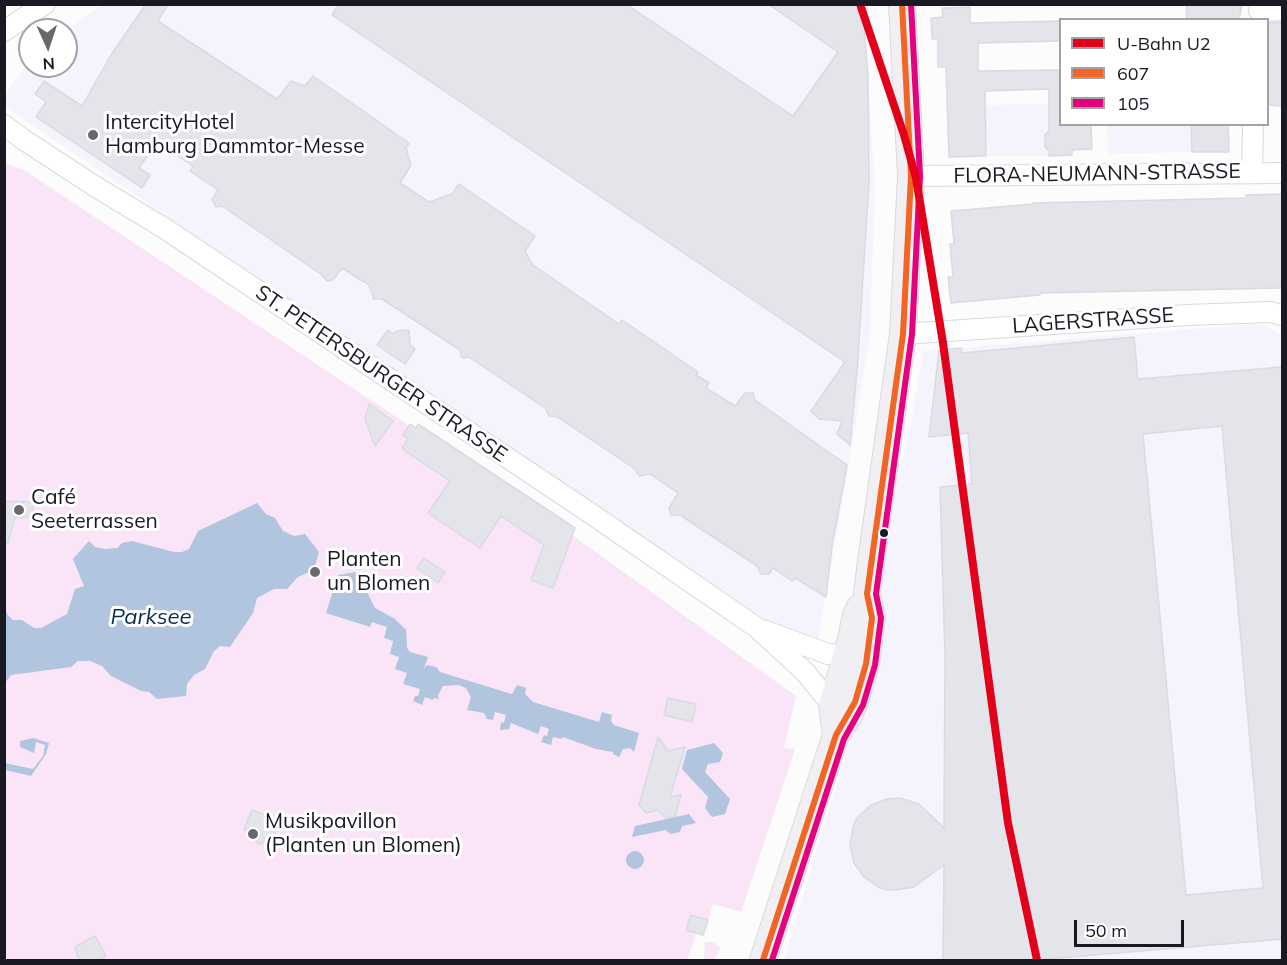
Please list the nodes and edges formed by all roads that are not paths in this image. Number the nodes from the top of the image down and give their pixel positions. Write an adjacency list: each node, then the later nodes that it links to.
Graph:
1 (902, 4): 11 (main road)
2 (39, 8): 5 (street); 6 (street)
3 (1282, 10): 4 (street)
4 (1259, 12)
5 (4, 21)
6 (4, 30)
7 (4, 125): 14 (street, ST. PETERSBURGER STRASSE)
8 (1254, 126): 9 (street)
9 (1252, 173): 10 (street, FLORA-NEUMANN-STRASSE); 11 (street, FLORA-NEUMANN-STRASSE)
10 (1282, 173)
11 (911, 176): 13 (main road)
12 (1282, 315): 13 (street, LAGERSTRASSE)
13 (903, 333): 15 (main road)
14 (756, 627): 15 (street, ST. PETERSBURGER STRASSE); 16 (street, ST. PETERSBURGER STRASSE)
15 (854, 664): 16 (main road); 17 (main road)
16 (832, 705): 17 (main road)
17 (836, 735): 18 (main road)
18 (764, 960)

